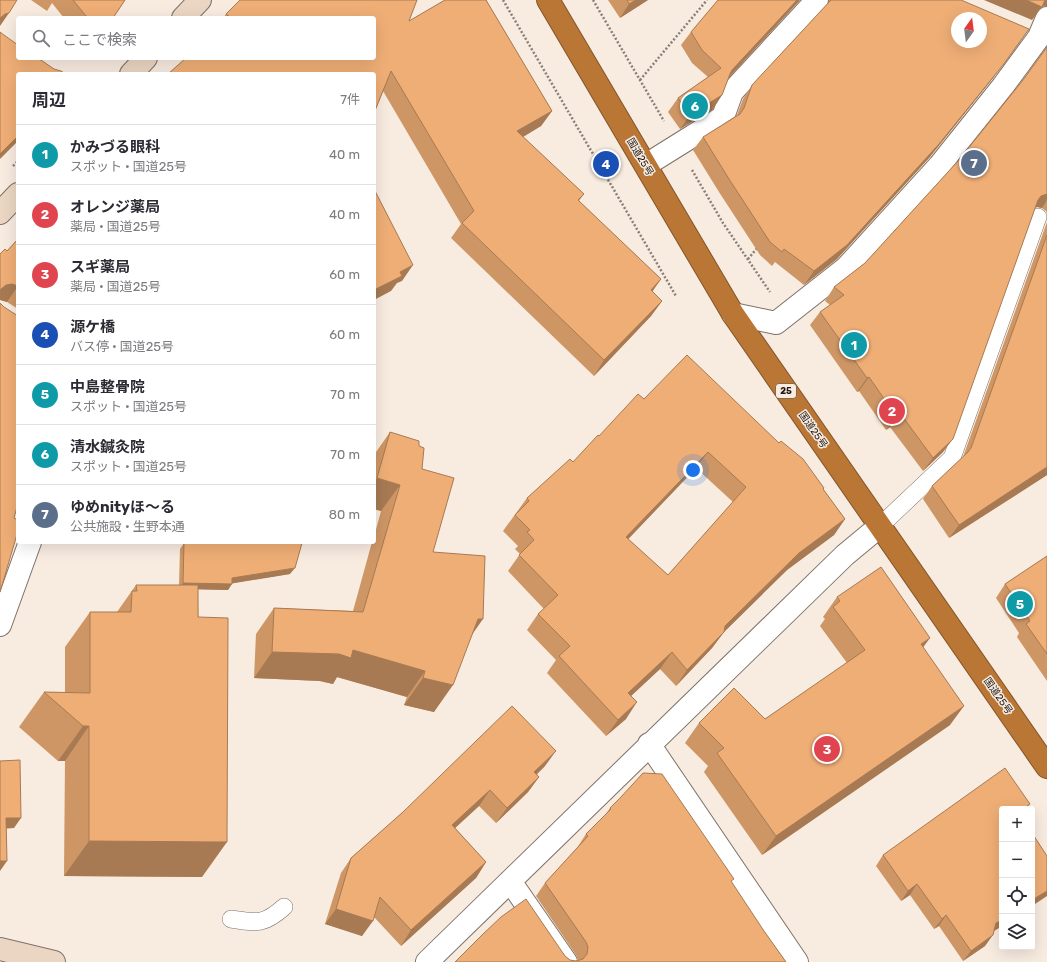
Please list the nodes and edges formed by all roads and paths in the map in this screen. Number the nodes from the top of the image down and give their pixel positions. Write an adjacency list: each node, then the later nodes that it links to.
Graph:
1 (200, 0): 6 (street)
2 (503, 0): 18 (path)
3 (548, 0): 12 (highway, 国道25号 / 25)
4 (707, 0): 11 (path)
5 (817, 0): 12 (street)
6 (185, 16)
7 (1017, 28): 8 (street)
8 (1044, 32): 19 (street)
9 (144, 60): 10 (street)
10 (133, 72)
11 (640, 80)
12 (646, 165): 19 (highway, 国道25号 / 25)
13 (16, 196): 14 (street)
14 (0, 213)
15 (1038, 218): 20 (lane)
16 (763, 242): 17 (path)
17 (748, 259)
18 (676, 296)
19 (733, 314): 20 (highway, 国道25号 / 25)
20 (880, 526): 23 (street); 24 (highway, 国道25号 / 25)
21 (29, 544): 22 (street)
22 (0, 625)
23 (649, 744): 25 (street); 32 (street)
24 (1047, 767)
25 (510, 881): 30 (street); 31 (street)
26 (284, 906): 27 (lane)
27 (231, 919)
28 (0, 949): 29 (street)
29 (54, 962)
30 (427, 962)
31 (566, 962)
32 (797, 962)

